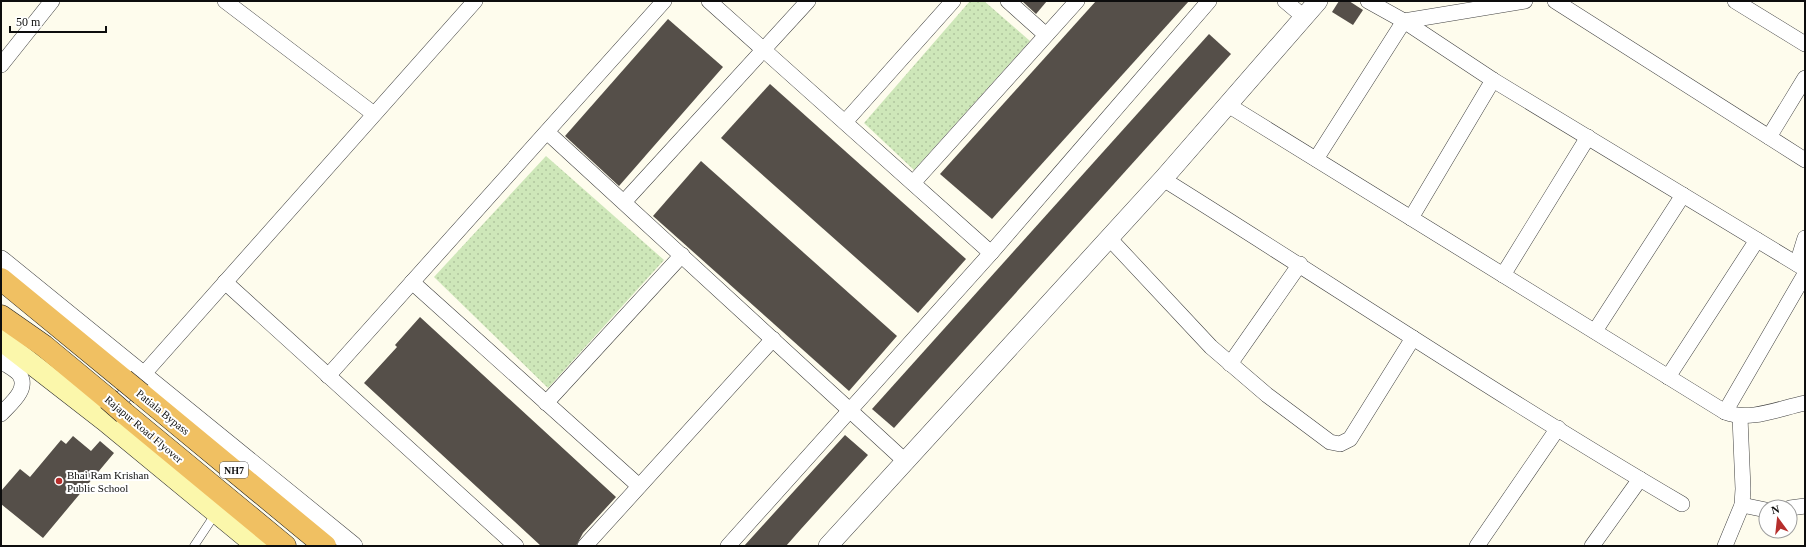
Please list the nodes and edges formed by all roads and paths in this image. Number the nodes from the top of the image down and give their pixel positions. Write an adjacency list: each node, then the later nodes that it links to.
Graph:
1 (52, 1): 22 (street)
2 (225, 1): 26 (street)
3 (475, 1): 26 (street)
4 (664, 1): 28 (street)
5 (709, 1): 21 (street)
6 (808, 1): 21 (street)
7 (953, 1): 27 (street)
8 (1008, 1): 19 (street)
9 (1077, 1): 19 (street)
10 (1209, 1): 41 (street)
11 (1285, 1): 17 (street)
12 (1318, 1): 17 (street)
13 (1368, 1): 18 (street)
14 (1525, 1): 18 (street)
15 (1554, 1): 29 (street)
16 (1736, 1): 20 (street)
17 (1304, 17): 25 (street)
18 (1404, 21): 24 (street); 31 (street)
19 (1046, 35): 34 (street)
20 (1805, 44)
21 (764, 50): 27 (street); 36 (street)
22 (1, 65)
23 (1805, 78): 29 (street)
24 (1493, 80): 30 (street); 37 (street)
25 (1228, 104): 31 (street); 33 (street)
26 (374, 114): 48 (street)
27 (845, 122): 34 (street)
28 (547, 132): 36 (street); 49 (street)
29 (1769, 137): 32 (street)
30 (1588, 138): 35 (street); 46 (street)
31 (1316, 159): 37 (street)
32 (1805, 160)
33 (1163, 179): 38 (street); 44 (street)
34 (913, 183): 41 (street)
35 (1683, 195): 40 (street); 51 (street)
36 (624, 202): 42 (street)
37 (1411, 218): 46 (street)
38 (1109, 238): 56 (street); 68 (street)
39 (1805, 238): 45 (street)
40 (1757, 240): 45 (street); 58 (street)
41 (992, 253): 62 (street)
42 (682, 255): 53 (street); 60 (street)
43 (1, 260): 59 (street)
44 (1300, 264): 52 (street); 56 (street)
45 (1802, 269): 63 (street)
46 (1503, 275): 51 (street)
47 (1, 279): 59 (highway, Patiala Bypass / NH7)
48 (224, 282): 57 (street); 59 (street)
49 (412, 282): 57 (street); 60 (street)
50 (1, 316): 77 (highway, Rajapur Road Flyover / NH7)
51 (1595, 331): 58 (street)
52 (1413, 338): 56 (street); 67 (street)
53 (773, 339): 62 (street); 70 (street)
54 (1, 340): 66 (main road)
55 (1, 361): 64 (street)
56 (1230, 364)
57 (328, 376): 80 (street)
58 (1668, 377): 63 (street)
59 (136, 383): 66 (street); 78 (highway, Patiala Bypass / NH7); 79 (street)
60 (546, 403): 70 (street)
61 (1805, 403): 65 (street)
62 (850, 409): 68 (street); 82 (street)
63 (1725, 412): 65 (street)
64 (1, 414)
65 (1740, 416): 72 (street)
66 (104, 420): 74 (main road)
67 (1558, 428): 69 (street); 84 (street)
68 (905, 461): 83 (street)
69 (1640, 479): 71 (street); 85 (street)
70 (639, 486): 81 (street)
71 (1682, 504)
72 (1742, 505): 73 (street); 86 (street)
73 (1758, 508)
74 (216, 513): 75 (lane); 76 (main road)
75 (194, 546)
76 (257, 546)
77 (285, 546)
78 (325, 546)
79 (353, 546)
80 (516, 546)
81 (585, 546)
82 (728, 546)
83 (828, 546)
84 (1478, 546)
85 (1592, 546)
86 (1725, 546)

